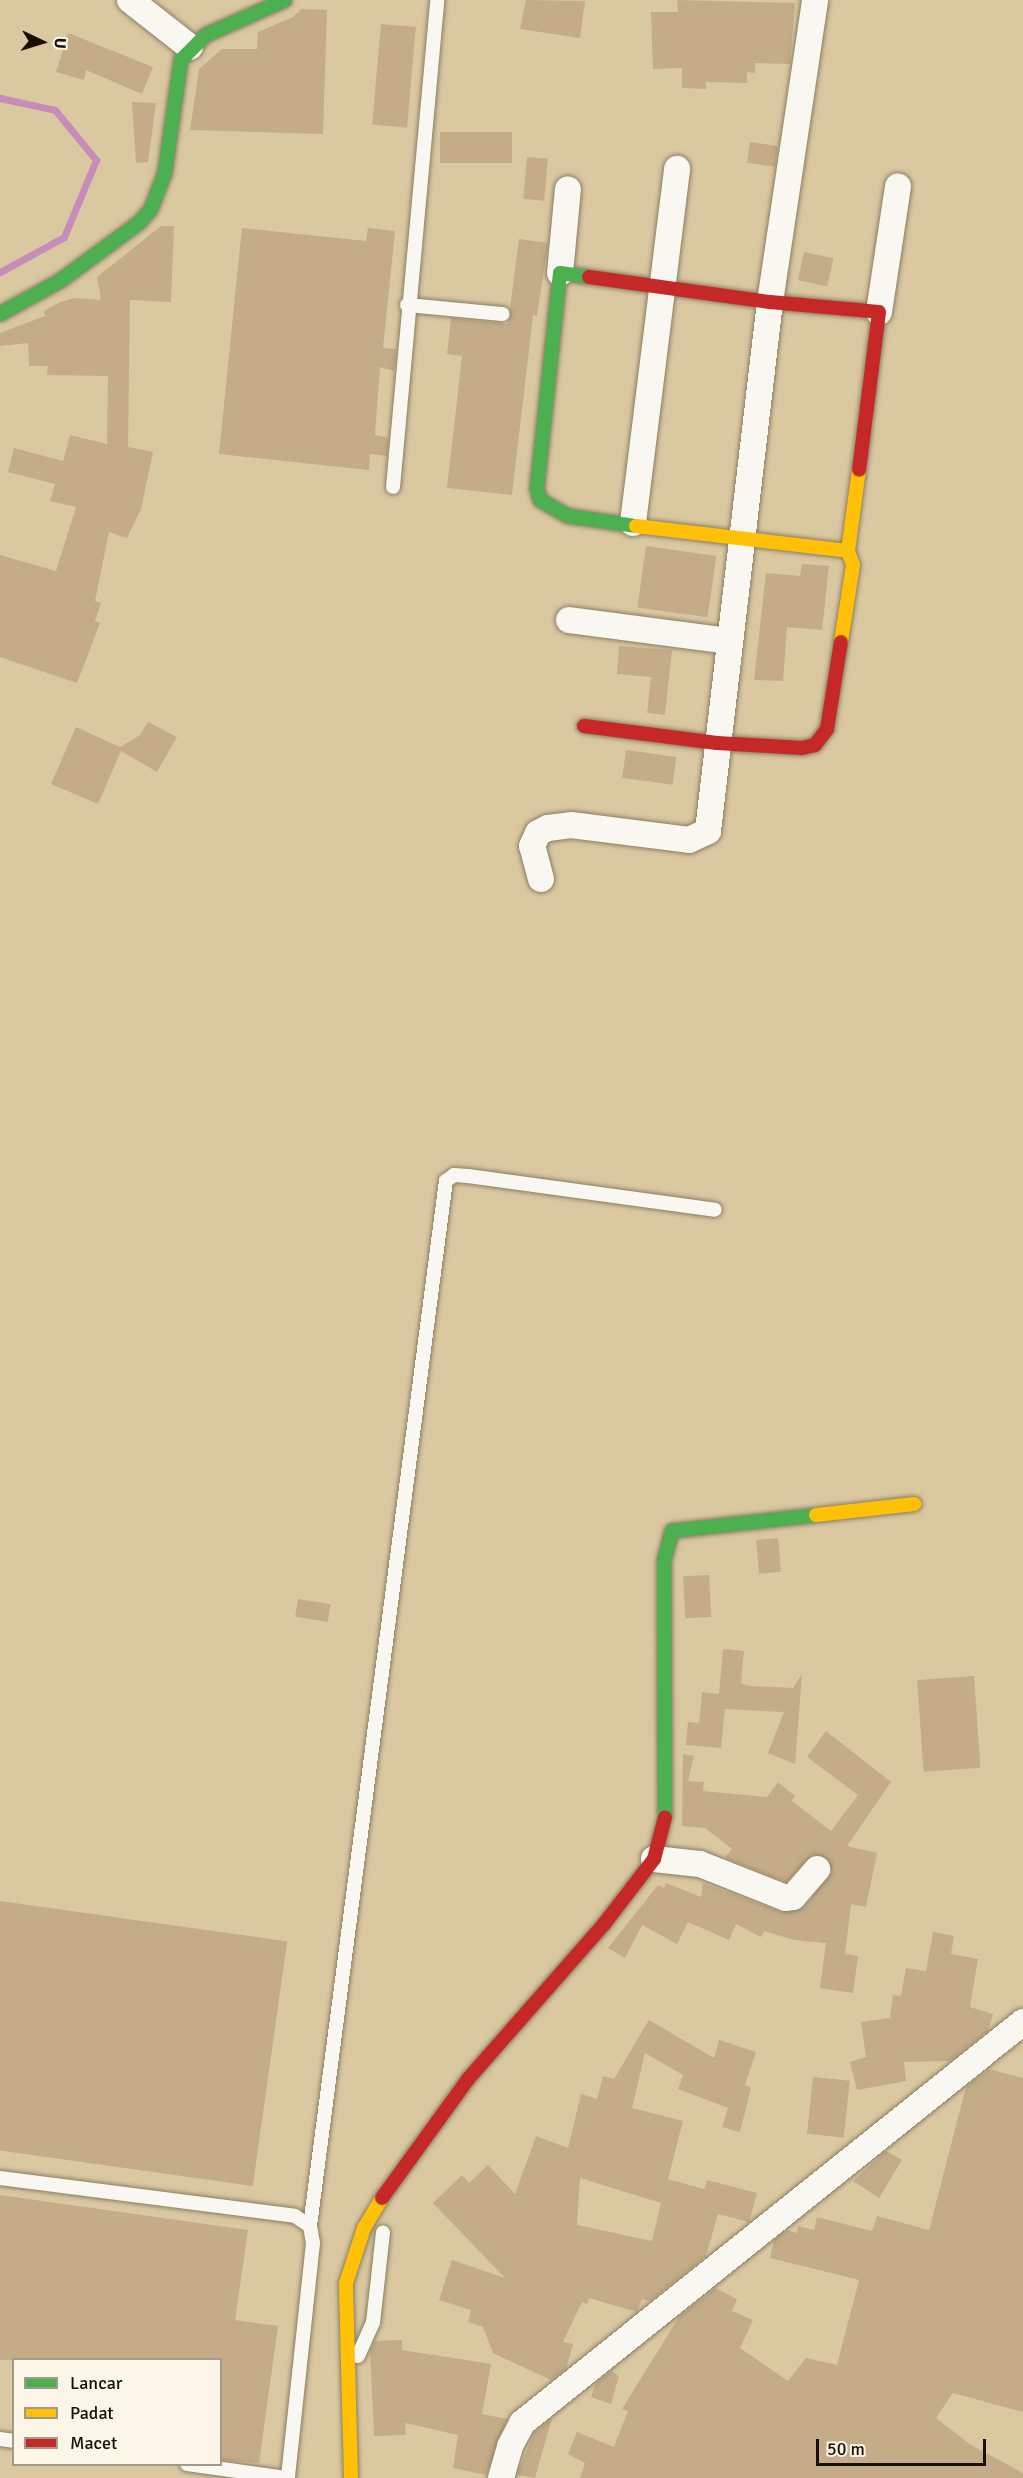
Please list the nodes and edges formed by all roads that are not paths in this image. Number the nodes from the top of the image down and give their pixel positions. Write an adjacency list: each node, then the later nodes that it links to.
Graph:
1 (130, 0): 5 (street)
2 (285, 0): 5 (street)
3 (437, 0): 12 (lane)
4 (815, 0): 11 (street)
5 (190, 47): 14 (street)
6 (677, 169): 10 (street)
7 (898, 186): 13 (street)
8 (568, 189): 9 (street)
9 (560, 273): 10 (street); 17 (street)
10 (665, 284): 11 (street); 17 (street)
11 (770, 302): 13 (street); 18 (street)
12 (407, 305): 15 (lane); 16 (lane)
13 (879, 312): 19 (street)
14 (0, 314)
15 (503, 314)
16 (393, 487)
17 (633, 523): 18 (street)
18 (743, 541): 19 (street); 21 (street)
19 (848, 550): 23 (street)
20 (568, 620): 21 (street)
21 (729, 641): 23 (street)
22 (584, 726): 23 (street)
23 (717, 743): 24 (street)
24 (541, 879)
25 (715, 1210): 31 (lane)
26 (914, 1504): 27 (street)
27 (654, 1859): 28 (street); 35 (street)
28 (817, 1869)
29 (1023, 2022): 37 (street)
30 (0, 2178): 31 (lane)
31 (310, 2226): 34 (lane)
32 (383, 2233): 36 (lane)
33 (201, 2466): 34 (lane)
34 (287, 2478)
35 (351, 2478)
36 (365, 2478)
37 (501, 2478)

